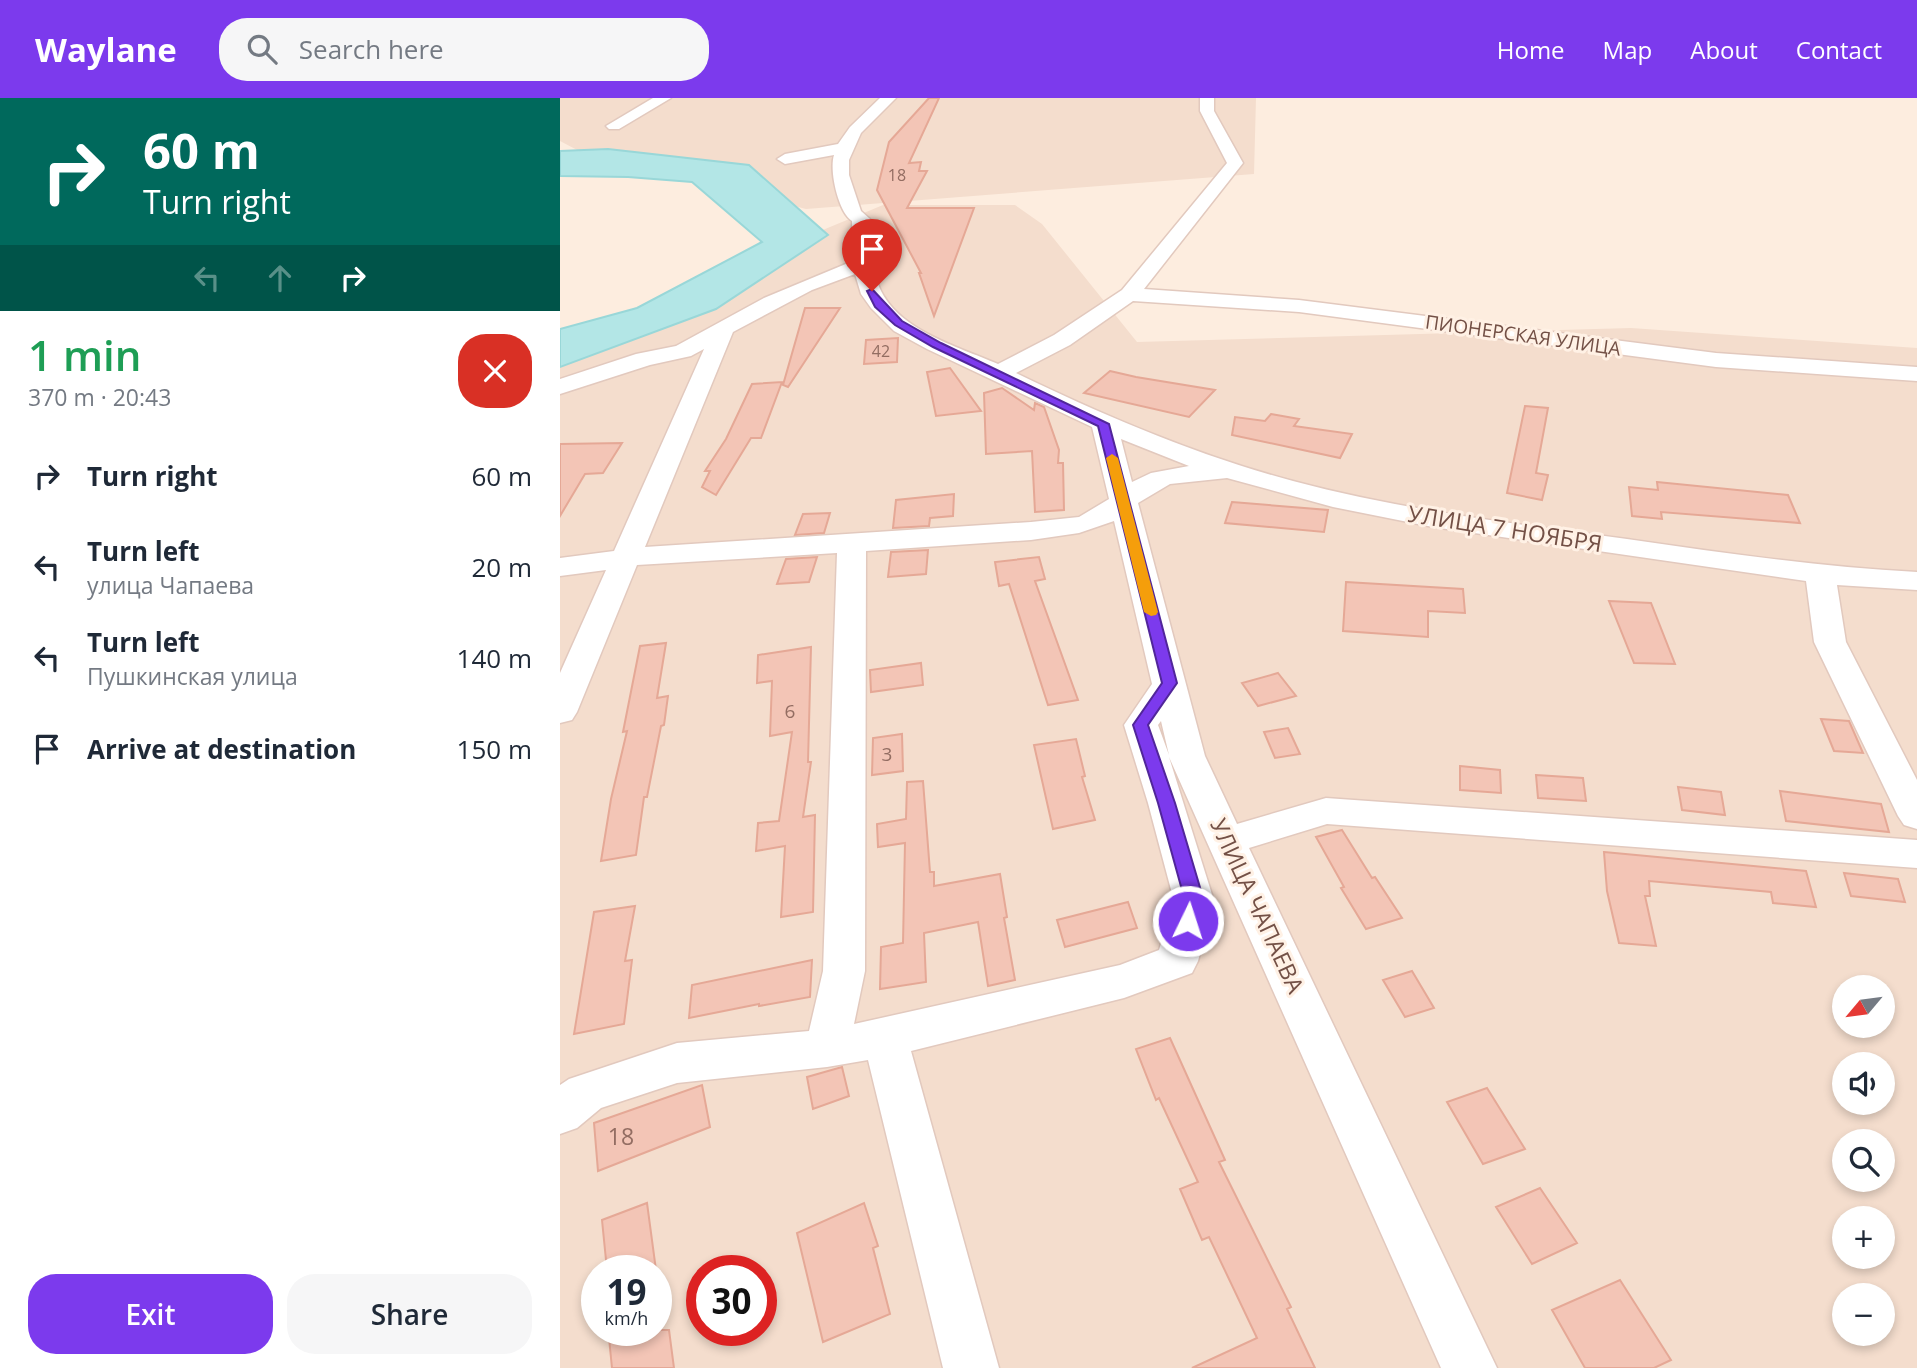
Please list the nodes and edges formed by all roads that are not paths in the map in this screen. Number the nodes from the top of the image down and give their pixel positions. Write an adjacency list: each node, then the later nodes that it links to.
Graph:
1 (664, 98): 4 (street)
2 (889, 98): 5 (street)
3 (1207, 98): 8 (street)
4 (614, 126)
5 (843, 148): 6 (street); 7 (street)
6 (785, 159)
7 (861, 265): 9 (street); 10 (street, УЛИЦА 7 НОЯБРЯ)
8 (1129, 294): 10 (street); 11 (street, ПИОНЕРСКАЯ УЛИЦА)
9 (722, 332): 12 (street); 17 (street)
10 (998, 373): 13 (street, УЛИЦА 7 НОЯБРЯ)
11 (1917, 374)
12 (560, 387)
13 (1104, 424): 14 (street, УЛИЦА 7 НОЯБРЯ); 15 (street, УЛИЦА ЧАПАЕВА)
14 (1232, 472): 15 (street); 19 (street, УЛИЦА 7 НОЯБРЯ)
15 (1123, 504): 16 (street); 21 (street, УЛИЦА ЧАПАЕВА)
16 (852, 543): 17 (street); 27 (street)
17 (624, 557): 18 (street); 22 (street)
18 (560, 567)
19 (1820, 575): 20 (street, УЛИЦА 7 НОЯБРЯ); 23 (street)
20 (1917, 581)
21 (1170, 683): 24 (street, УЛИЦА ЧАПАЕВА); 26 (street)
22 (560, 712)
23 (1917, 816)
24 (1226, 841): 25 (street); 30 (street, УЛИЦА ЧАПАЕВА)
25 (1917, 854)
26 (885, 1038): 27 (street); 29 (street)
27 (827, 1048): 28 (street)
28 (560, 1113)
29 (971, 1368)
30 (1469, 1368)

